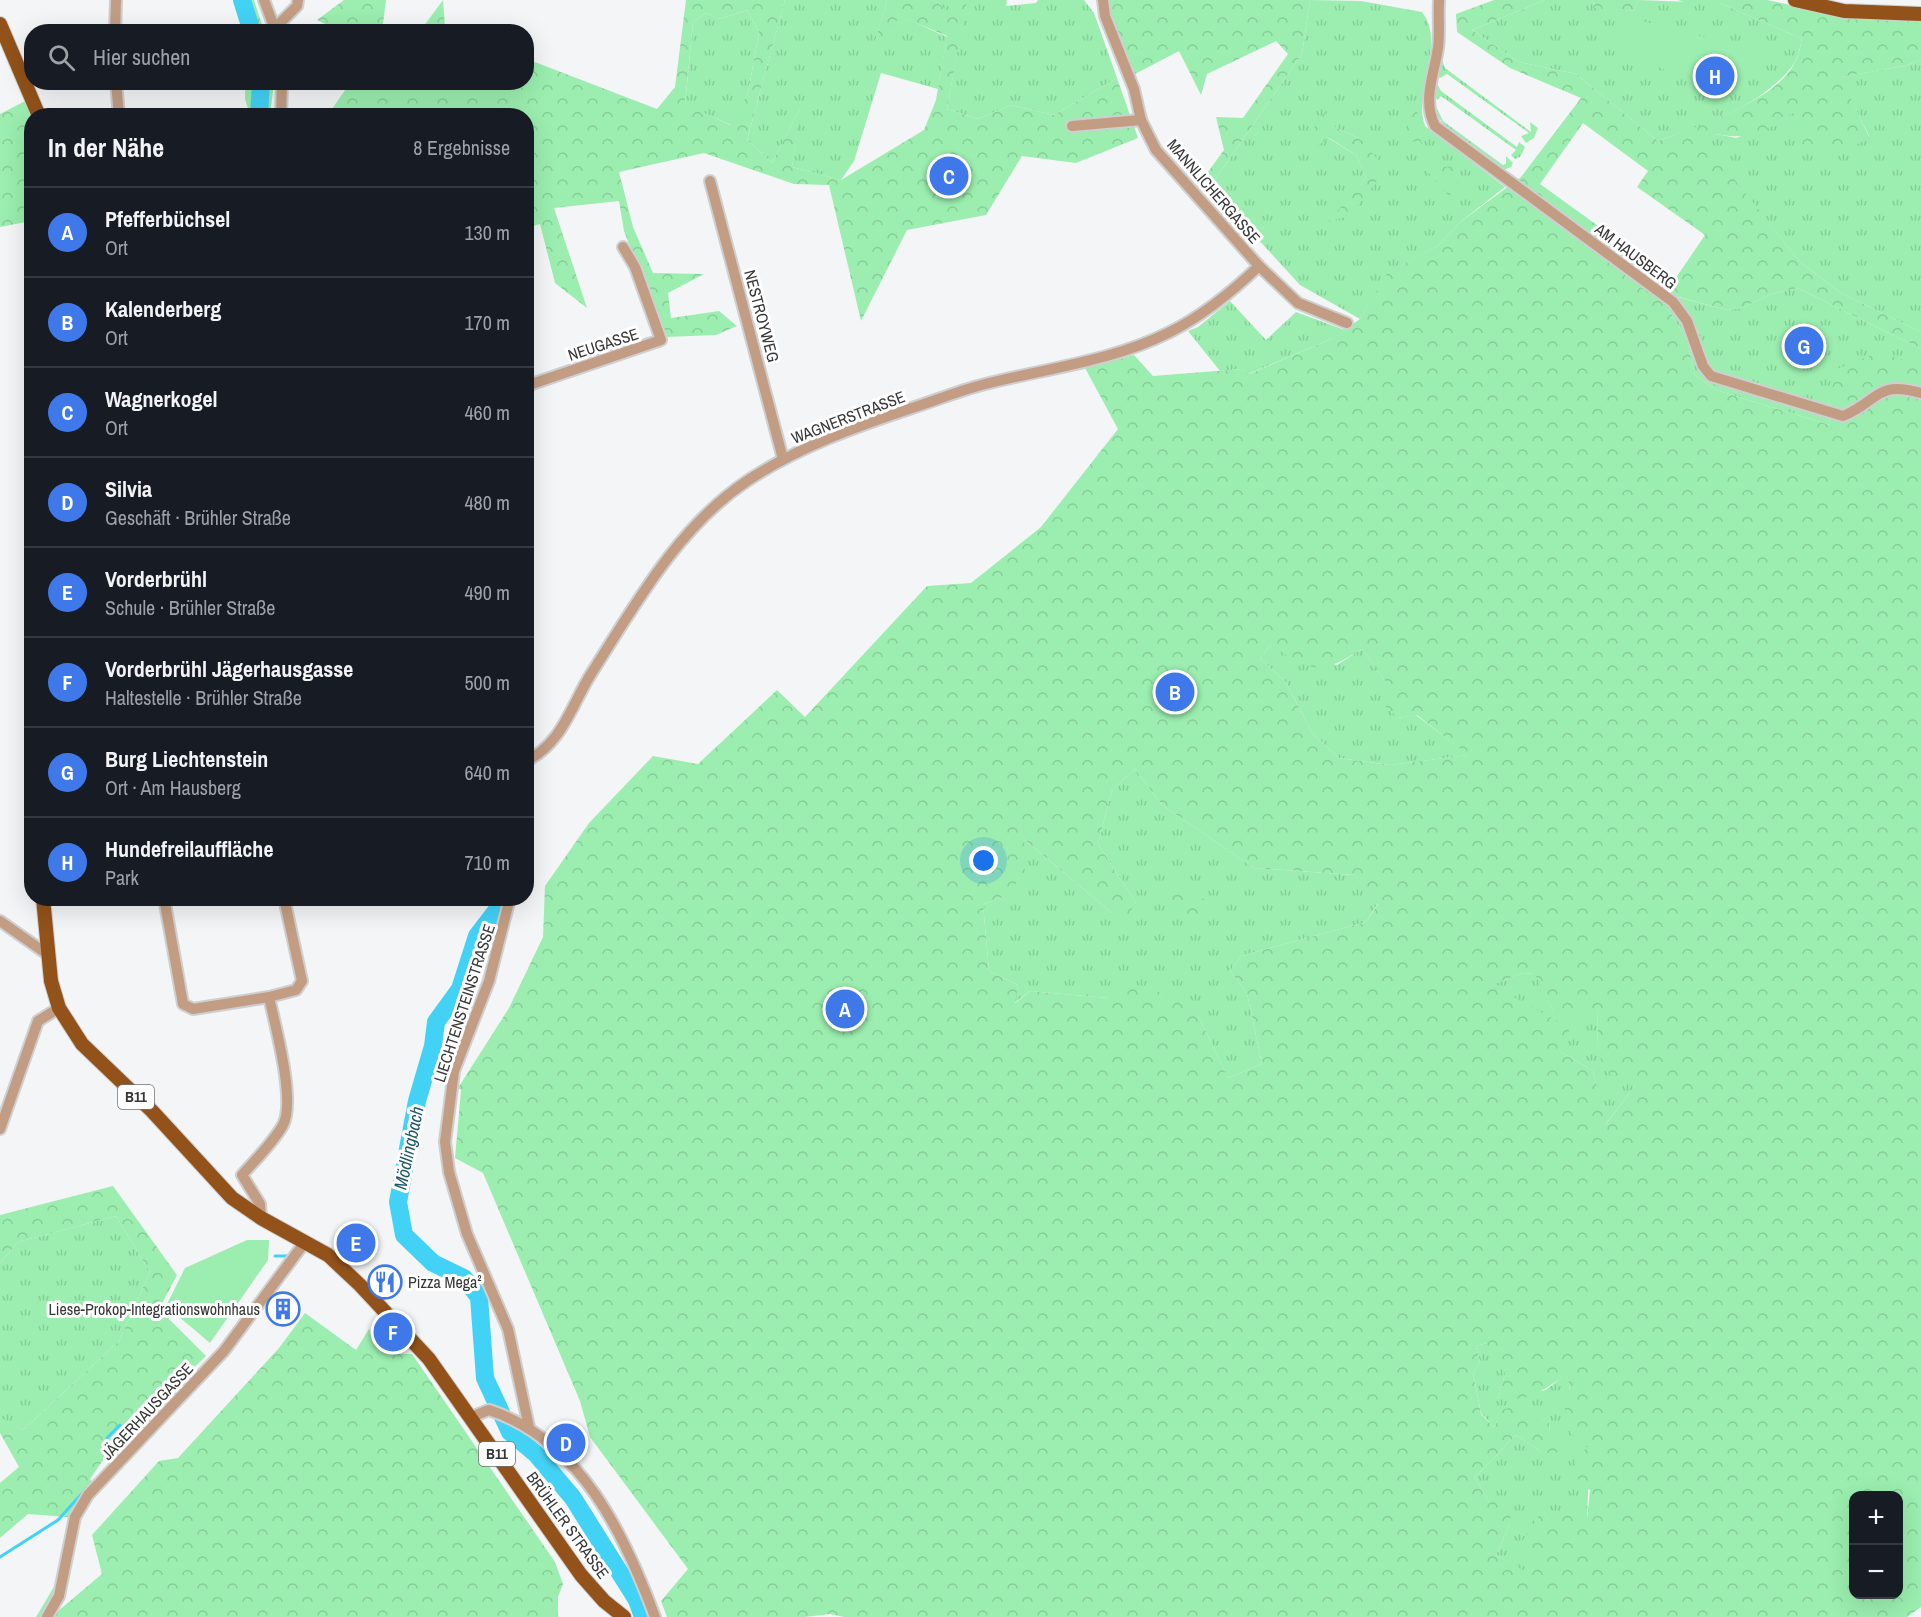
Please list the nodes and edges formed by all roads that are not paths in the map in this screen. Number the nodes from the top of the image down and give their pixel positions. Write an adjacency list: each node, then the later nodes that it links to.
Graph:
1 (116, 0): 9 (street)
2 (264, 0): 10 (street)
3 (298, 0): 11 (street)
4 (1103, 0): 19 (street, MANNLICHERGASSE)
5 (1439, 0): 26 (street, AM HAUSBERG)
6 (1795, 0): 7 (main road)
7 (1921, 14)
8 (0, 24): 12 (main road)
9 (115, 24)
10 (273, 24)
11 (280, 24)
12 (24, 81)
13 (28, 90): 16 (main road)
14 (117, 90): 17 (street)
15 (282, 90): 18 (street)
16 (36, 108)
17 (118, 108)
18 (281, 108)
19 (1141, 120): 20 (street); 23 (street, MANNLICHERGASSE)
20 (1072, 126)
21 (710, 181): 27 (street, NESTROYWEG)
22 (623, 247): 25 (street, NEUGASSE)
23 (1259, 266): 24 (street, MANNLICHERGASSE); 27 (street, WAGNERSTRASSE)
24 (1347, 323)
25 (534, 383)
26 (1921, 393)
27 (783, 459): 28 (street, WAGNERSTRASSE)
28 (534, 756)
29 (44, 906): 34 (main road, BRÜHLER STRASSE / B11)
30 (165, 906): 35 (street)
31 (286, 906): 35 (street)
32 (508, 906): 41 (street, LIECHTENSTEINSTRASSE)
33 (0, 921): 34 (street)
34 (47, 954): 36 (main road, BRÜHLER STRASSE / B11)
35 (269, 997): 38 (street)
36 (59, 1008): 37 (street); 38 (main road, BRÜHLER STRASSE / B11)
37 (0, 1129)
38 (261, 1218): 39 (main road, BRÜHLER STRASSE / B11)
39 (305, 1242): 40 (main road, BRÜHLER STRASSE / B11); 42 (street, JÄGERHAUSGASSE)
40 (471, 1417): 41 (street, BRÜHLER STRASSE); 43 (main road, BRÜHLER STRASSE / B11)
41 (529, 1428): 44 (street, BRÜHLER STRASSE)
42 (46, 1617)
43 (624, 1617)
44 (655, 1617)

